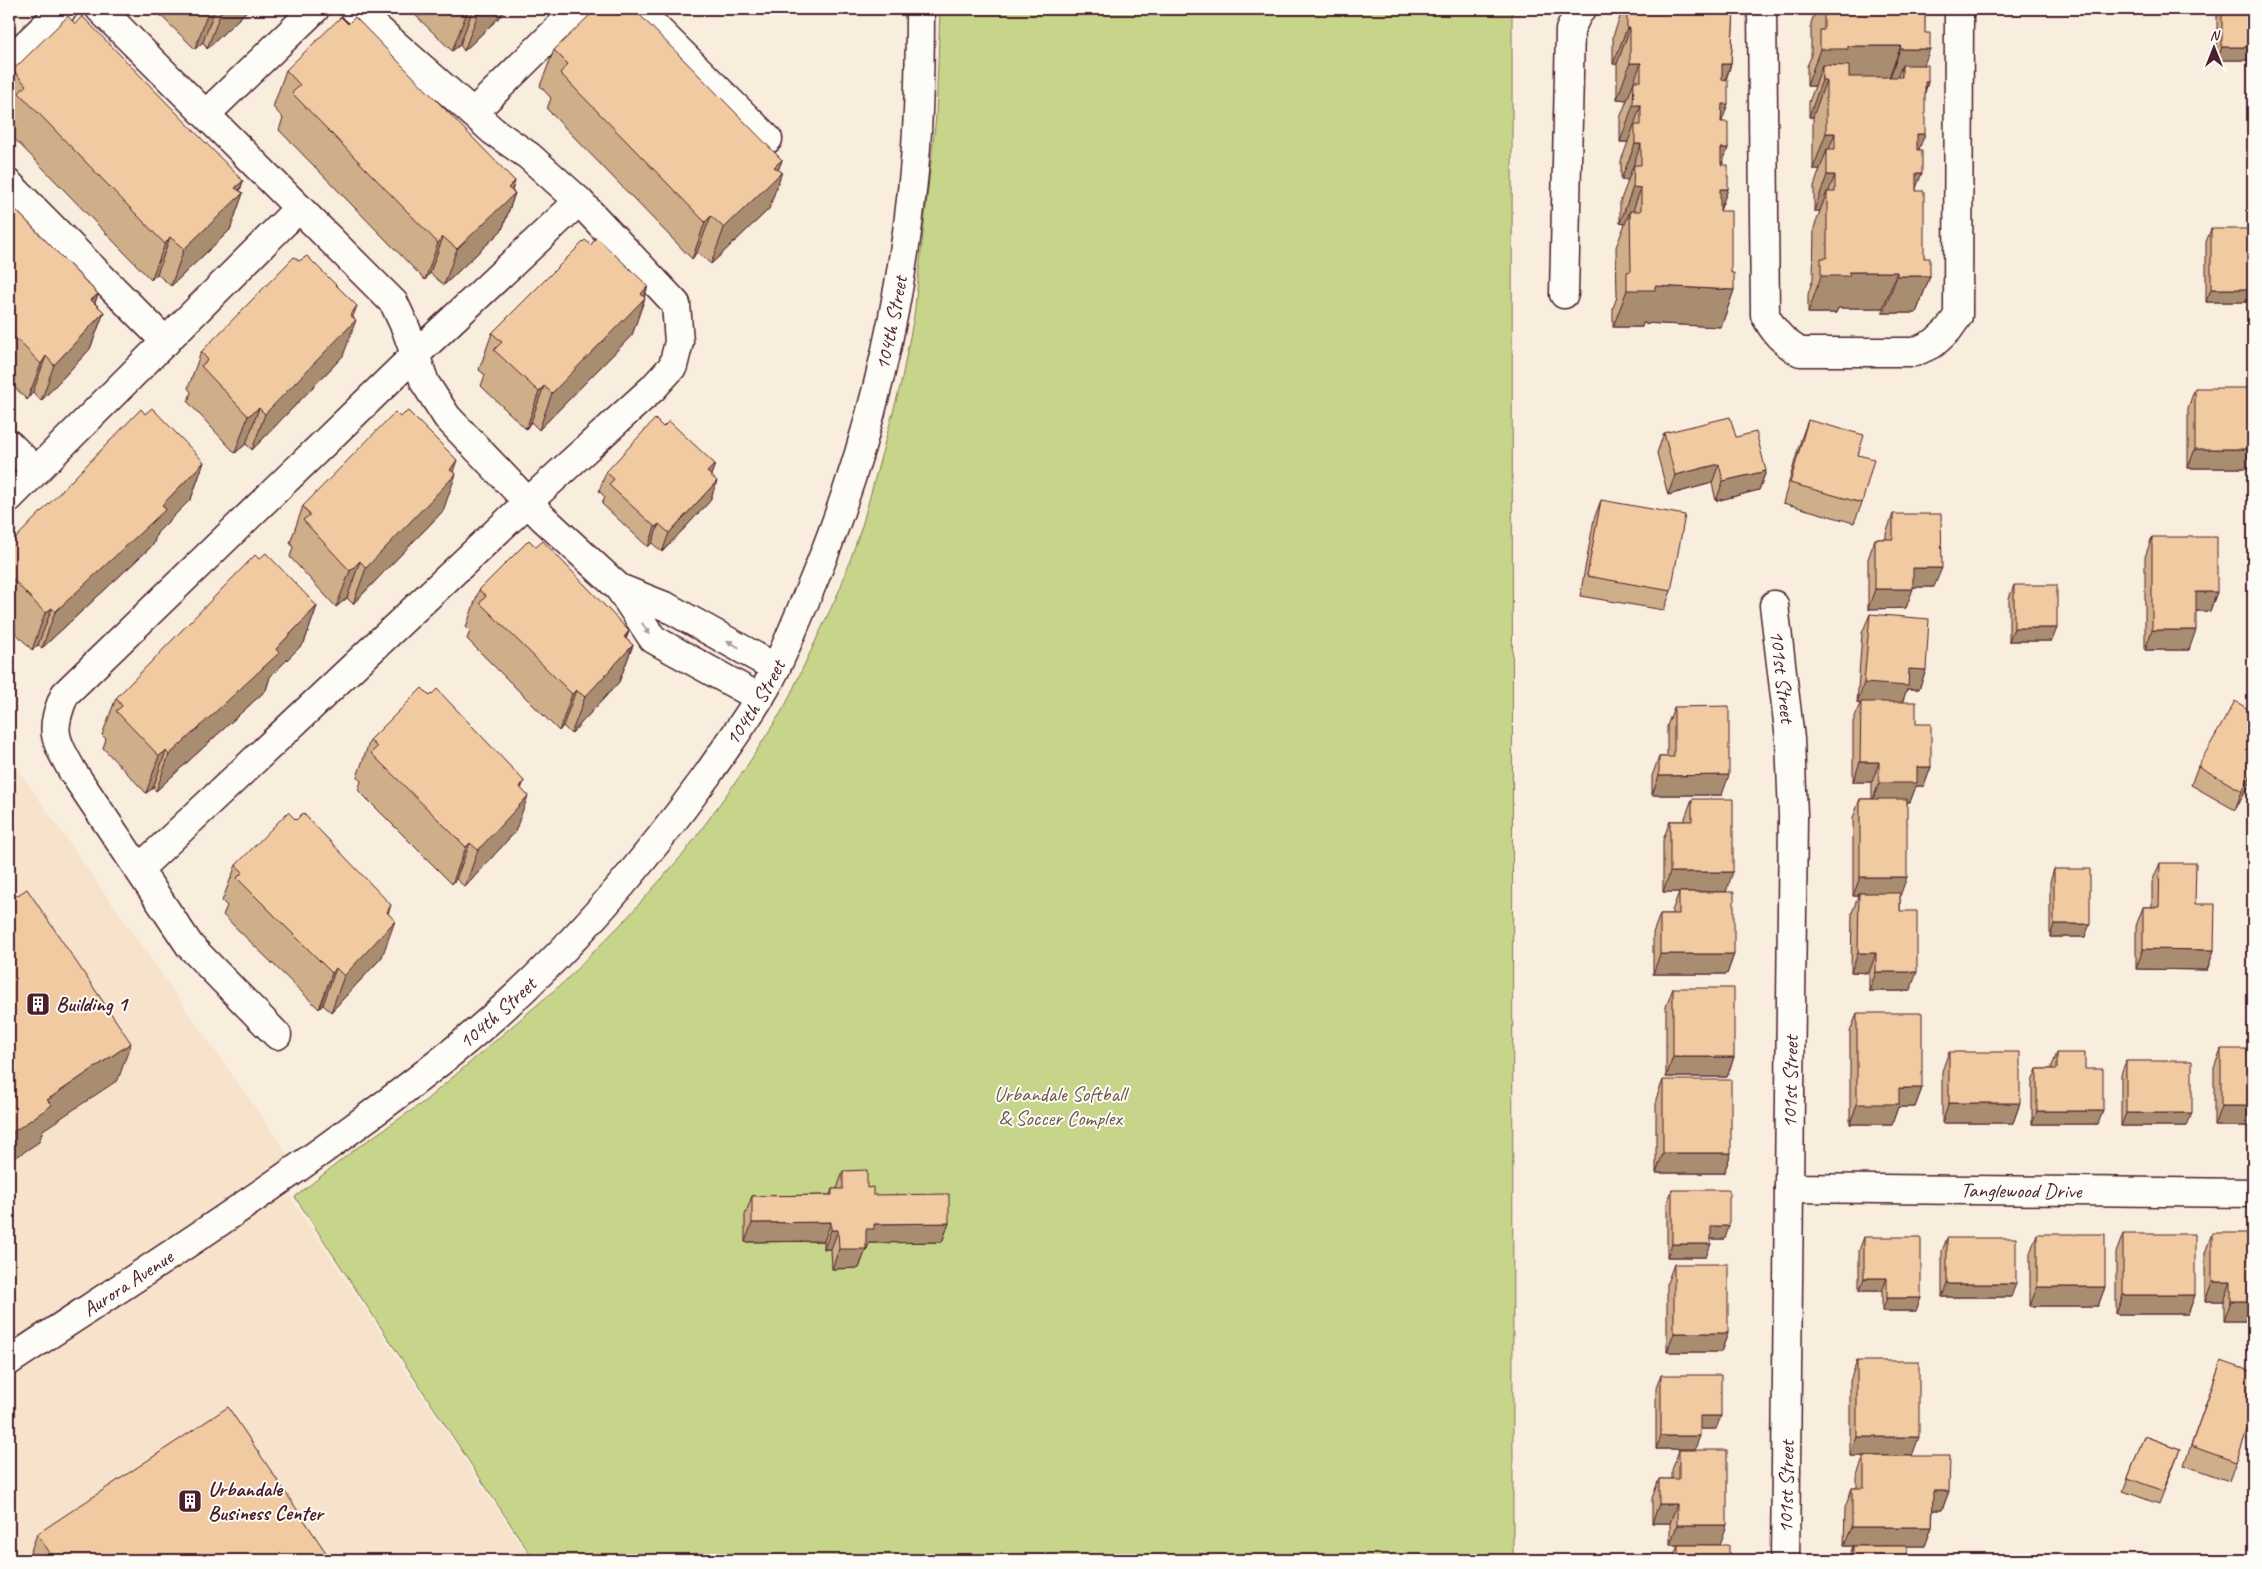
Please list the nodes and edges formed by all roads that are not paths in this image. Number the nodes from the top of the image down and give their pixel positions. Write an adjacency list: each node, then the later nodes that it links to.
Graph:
1 (63, 9): 11 (street)
2 (100, 9): 13 (street)
3 (315, 9): 13 (street)
4 (355, 9): 12 (street)
5 (578, 9): 12 (street)
6 (637, 9): 14 (street)
7 (920, 9): 27 (street, 104th Street)
8 (1582, 9): 18 (street)
9 (1762, 9): 10 (street)
10 (1959, 9)
11 (9, 61)
12 (473, 113): 16 (street)
13 (206, 114): 17 (street)
14 (768, 139)
15 (9, 184): 19 (street)
16 (578, 201): 20 (street); 24 (street)
17 (299, 208): 19 (street); 20 (street)
18 (1564, 294)
19 (166, 342): 22 (street)
20 (415, 355): 24 (street); 29 (street)
21 (9, 444): 22 (street)
22 (36, 472): 23 (street)
23 (9, 498)
24 (528, 502): 25 (street); 29 (street)
25 (619, 588): 27 (street, one-way to 25); 28 (street, one-way to 28)
26 (1774, 605): 31 (street, 101st Street)
27 (776, 668): 28 (street, 104th Street)
28 (760, 698): 33 (street, 104th Street)
29 (139, 869): 30 (street)
30 (277, 1035)
31 (1789, 1188): 32 (street, Tanglewood Drive); 35 (street, 101st Street)
32 (2253, 1193)
33 (246, 1204): 34 (street, Aurora Avenue)
34 (9, 1361)
35 (1785, 1560)

